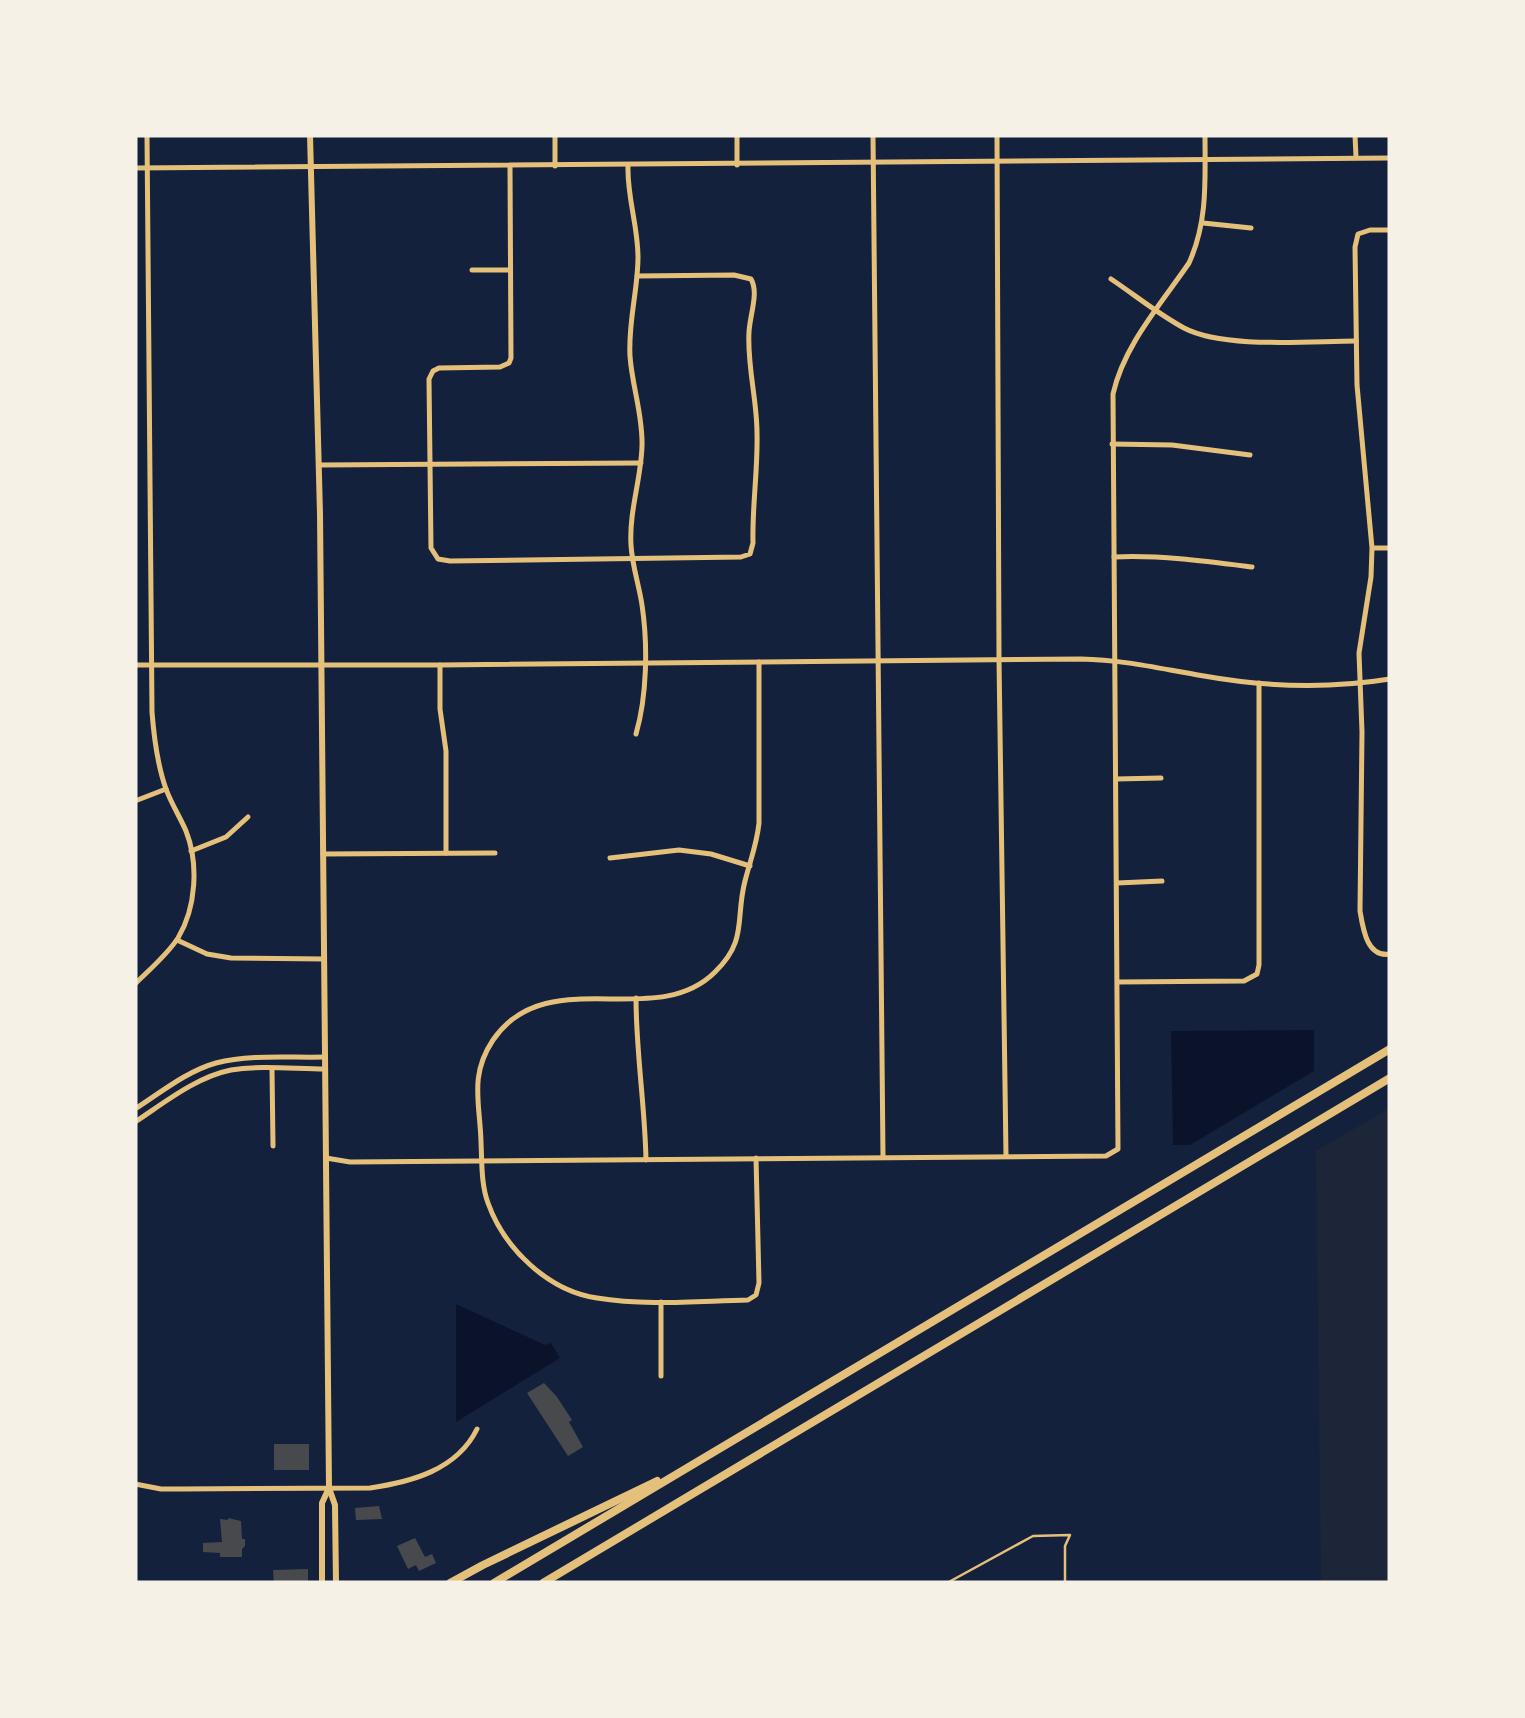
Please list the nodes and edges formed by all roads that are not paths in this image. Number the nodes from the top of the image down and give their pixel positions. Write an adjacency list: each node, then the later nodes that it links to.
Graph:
1 (146, 135): 19 (street)
2 (310, 135): 20 (main road)
3 (555, 135): 16 (street)
4 (737, 135): 14 (street)
5 (873, 135): 12 (street)
6 (997, 135): 13 (street)
7 (1205, 135): 11 (street)
8 (1355, 135): 9 (street)
9 (1356, 158): 10 (street); 11 (street)
10 (1390, 158)
11 (1205, 160): 13 (street); 21 (street)
12 (873, 162): 13 (street); 14 (street); 40 (street)
13 (997, 162): 41 (street)
14 (738, 164): 17 (street)
15 (510, 166): 16 (street); 20 (street); 25 (street)
16 (555, 166): 17 (street)
17 (628, 166): 26 (street)
18 (135, 168): 19 (street)
19 (147, 168): 20 (street); 45 (street)
20 (312, 168): 33 (main road)
21 (1203, 223): 22 (street); 28 (street)
22 (1252, 228)
23 (1390, 230): 29 (street)
24 (472, 270): 25 (street)
25 (510, 270): 34 (street)
26 (637, 276): 32 (street); 38 (street)
27 (1112, 279): 28 (street)
28 (1157, 310): 29 (street); 30 (street)
29 (1356, 341): 35 (street)
30 (1112, 444): 31 (street); 37 (street)
31 (1250, 455)
32 (641, 464): 34 (street); 38 (street)
33 (319, 466): 34 (street); 48 (main road)
34 (431, 466): 38 (street)
35 (1372, 548): 36 (street); 50 (street)
36 (1390, 548)
37 (1114, 557): 39 (street); 42 (street)
38 (632, 559): 44 (street)
39 (1252, 567)
40 (877, 659): 41 (street); 43 (street); 80 (street)
41 (999, 659): 42 (street); 81 (street)
42 (1116, 661): 51 (street); 53 (street)
43 (759, 662): 44 (street); 63 (street)
44 (644, 663): 46 (street); 52 (street)
45 (151, 665): 47 (street); 48 (street); 55 (street)
46 (440, 665): 48 (street); 59 (street)
47 (135, 666)
48 (322, 666): 61 (main road)
49 (1390, 679): 50 (street)
50 (1359, 683): 51 (street); 67 (street)
51 (1258, 684): 69 (street)
52 (636, 734)
53 (1116, 778): 54 (street); 65 (street)
54 (1161, 778)
55 (166, 788): 56 (street); 58 (street)
56 (135, 801)
57 (248, 817): 58 (street)
58 (192, 851): 66 (street)
59 (446, 853): 60 (street); 61 (street)
60 (495, 853)
61 (323, 854): 68 (main road)
62 (610, 858): 63 (street)
63 (750, 866): 71 (street)
64 (1162, 882): 65 (street)
65 (1117, 883): 69 (street)
66 (177, 940): 68 (street); 70 (street)
67 (1390, 954)
68 (324, 959): 73 (main road)
69 (1117, 982): 81 (street)
70 (135, 984)
71 (636, 998): 84 (street); 85 (street)
72 (1390, 1049): 89 (highway)
73 (325, 1057): 75 (main road); 77 (street)
74 (272, 1068): 75 (street); 78 (street); 79 (street)
75 (325, 1068): 82 (main road)
76 (1390, 1078): 96 (highway)
77 (135, 1109)
78 (135, 1122)
79 (273, 1146)
80 (882, 1156): 81 (street); 83 (street)
81 (1006, 1156)
82 (326, 1158): 85 (street); 91 (main road)
83 (756, 1158): 84 (street); 86 (street)
84 (646, 1160): 85 (street)
85 (482, 1161): 86 (street)
86 (661, 1302): 87 (street)
87 (661, 1376)
88 (476, 1429): 91 (street)
89 (680, 1472): 94 (highway); 95 (highway)
90 (135, 1484): 91 (street)
91 (328, 1488): 92 (main road); 93 (main road)
92 (322, 1583)
93 (336, 1583)
94 (450, 1583)
95 (494, 1583)
96 (545, 1583)
97 (947, 1583): 98 (lane)
98 (1065, 1583)

